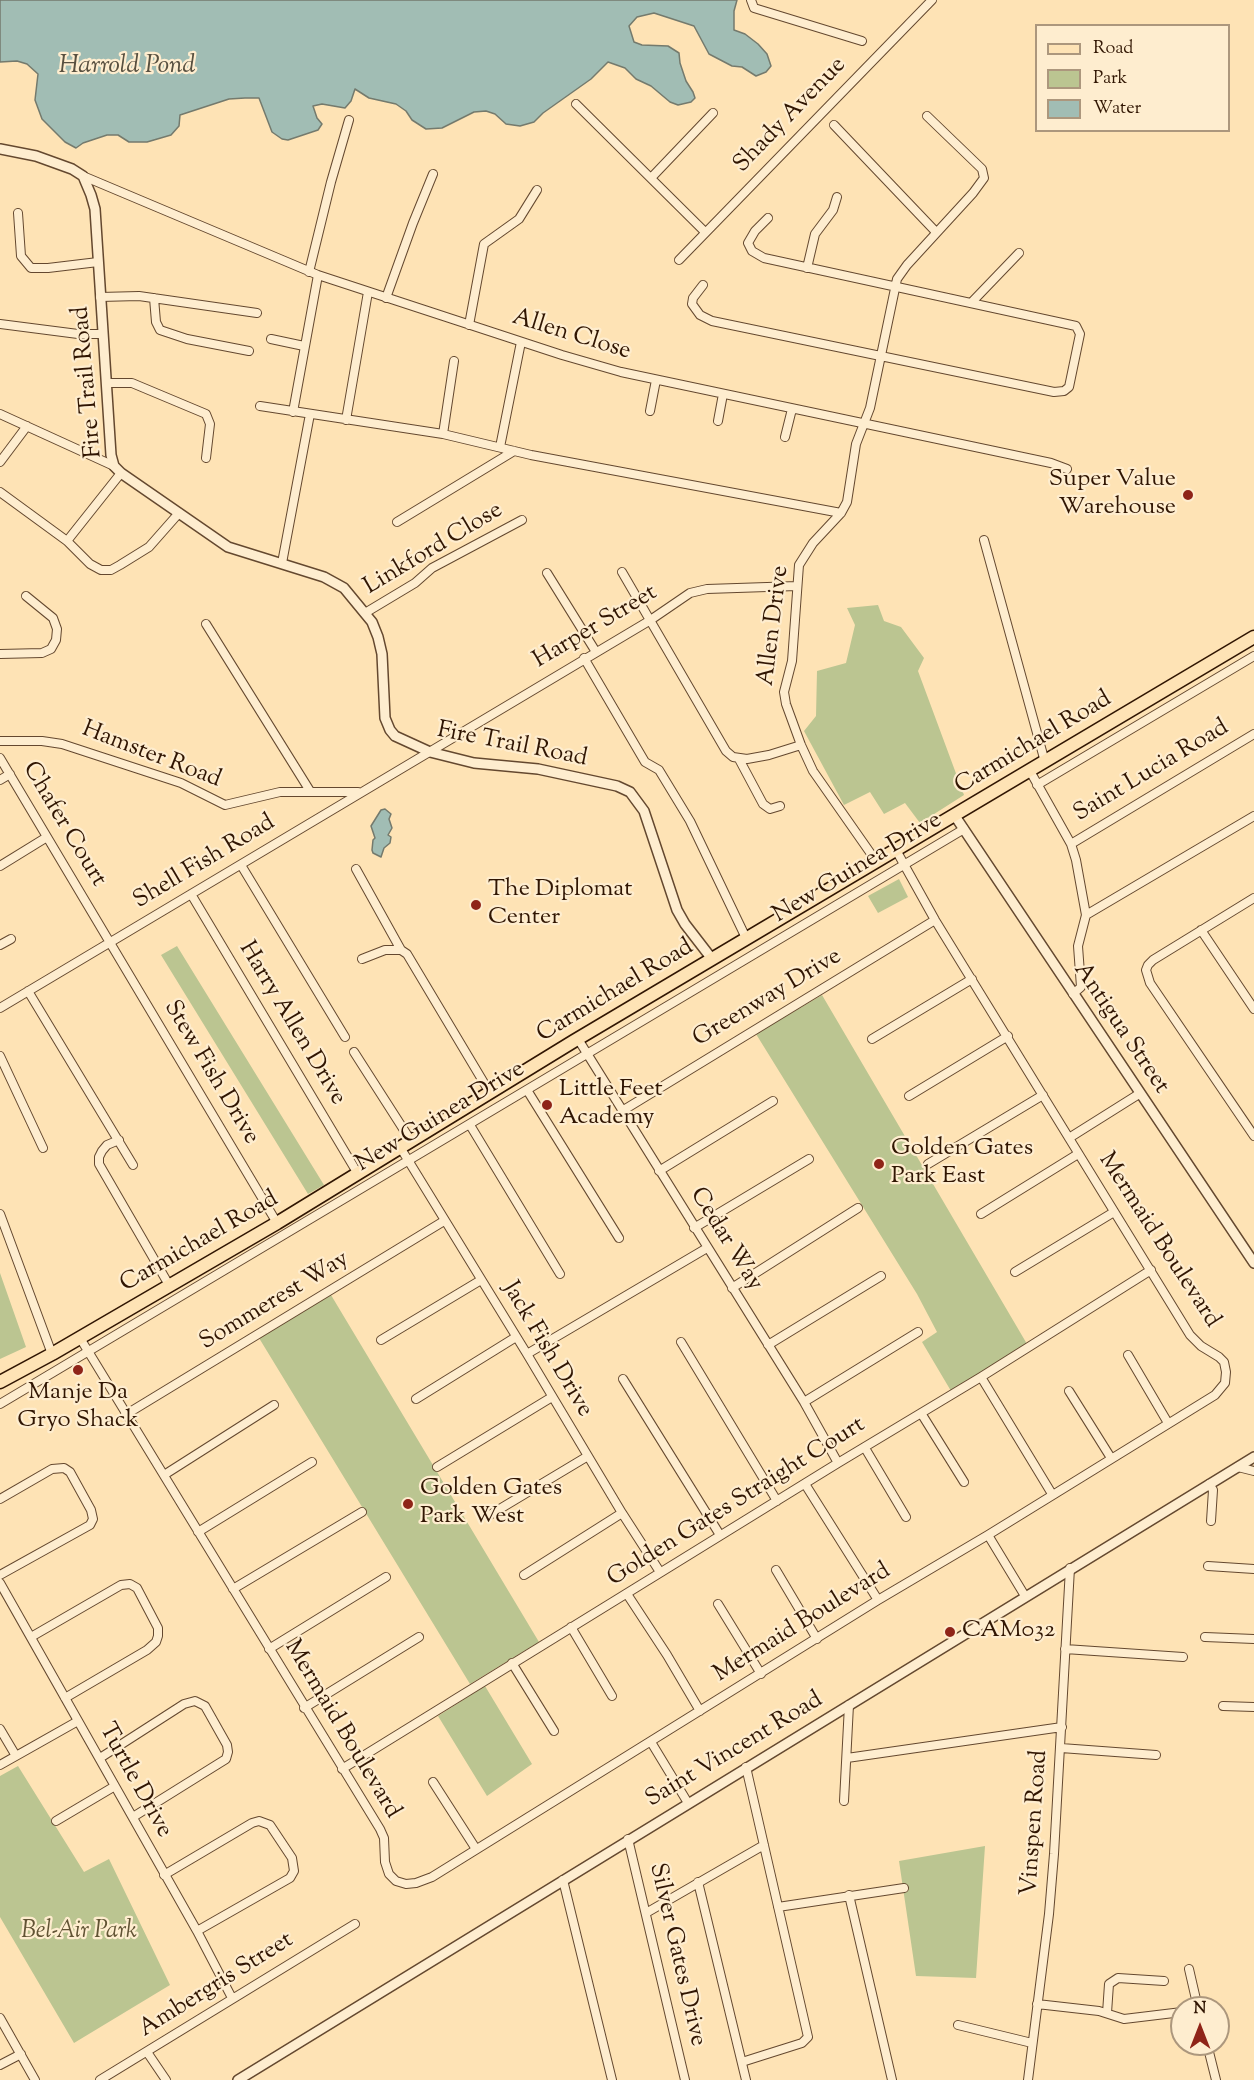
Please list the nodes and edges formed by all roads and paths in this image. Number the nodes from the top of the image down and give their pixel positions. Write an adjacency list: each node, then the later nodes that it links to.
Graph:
1 (751, 0): 3 (street)
2 (932, 0): 17 (street, Shady Avenue)
3 (862, 41)
4 (576, 104): 12 (street)
5 (713, 113): 12 (street)
6 (927, 116): 18 (street, Allen Drive)
7 (349, 120): 23 (street)
8 (834, 125): 18 (street)
9 (0, 149): 11 (street)
10 (434, 174): 30 (street)
11 (83, 176): 21 (street, Fire Trail Road); 23 (street, Allen Close)
12 (651, 178): 17 (street)
13 (537, 190): 34 (street)
14 (837, 197): 22 (street)
15 (18, 213): 21 (street)
16 (768, 219): 22 (street)
17 (705, 232): 20 (street, Shady Avenue)
18 (936, 232): 26 (street, Allen Drive)
19 (1018, 253): 31 (street)
20 (679, 260)
21 (98, 261): 28 (street, Fire Trail Road)
22 (807, 268): 26 (street)
23 (309, 272): 24 (street, Allen Close)
24 (318, 275): 27 (street, Allen Close); 38 (street)
25 (703, 285): 40 (street)
26 (895, 287): 31 (street); 40 (street, Allen Drive)
27 (368, 292): 30 (street, Allen Close); 51 (street)
28 (100, 297): 29 (street); 35 (street, Fire Trail Road)
29 (154, 298): 32 (street); 39 (street)
30 (386, 298): 34 (street, Allen Close)
31 (971, 303): 40 (street)
32 (257, 313)
33 (0, 324): 35 (street)
34 (470, 325): 37 (street, Allen Close)
35 (103, 334): 43 (street, Fire Trail Road)
36 (271, 339): 38 (street)
37 (521, 342): 42 (street, Allen Close); 57 (street)
38 (304, 346): 48 (street)
39 (249, 351)
40 (880, 356): 53 (street, Allen Drive)
41 (454, 362): 55 (street)
42 (656, 380): 44 (street, Allen Close); 47 (street)
43 (106, 383): 59 (street); 61 (street, Fire Trail Road)
44 (723, 394): 46 (street, Allen Close); 52 (street)
45 (260, 406): 48 (street)
46 (792, 409): 53 (street, Allen Close); 56 (street)
47 (650, 411)
48 (293, 412): 50 (street)
49 (0, 414): 54 (street)
50 (310, 414): 51 (street); 70 (street)
51 (346, 420): 55 (street)
52 (718, 421)
53 (863, 424): 62 (street, Allen Close); 65 (street, Allen Drive)
54 (27, 426): 60 (street); 61 (street)
55 (443, 434): 57 (street)
56 (785, 437)
57 (500, 447): 58 (street)
58 (514, 451): 65 (street); 67 (street)
59 (206, 458)
60 (0, 462)
61 (117, 469): 64 (street, Fire Trail Road); 69 (street)
62 (1067, 469)
63 (0, 492): 69 (street)
64 (179, 513): 69 (street); 70 (street, Fire Trail Road)
65 (841, 513): 73 (street, Allen Drive)
66 (522, 520): 75 (street, Linkford Close)
67 (397, 522)
68 (984, 540): 89 (street)
69 (67, 541)
70 (282, 563): 75 (street, Fire Trail Road)
71 (622, 572): 76 (street)
72 (547, 573): 79 (street)
73 (796, 586): 76 (street, Harper Street); 85 (street, Allen Drive)
74 (26, 596): 80 (street)
75 (365, 614): 86 (street, Fire Trail Road)
76 (649, 621): 79 (street, Harper Street); 88 (street)
77 (206, 624): 94 (street)
78 (1254, 637): 89 (main road, Carmichael Road)
79 (596, 652): 82 (street, Harper Street)
80 (0, 654)
81 (1254, 656): 93 (street)
82 (584, 658): 86 (street, Harper Street); 113 (street)
83 (1254, 734): 101 (street, Saint Lucia Road)
84 (0, 741): 94 (street, Hamster Road)
85 (801, 745): 88 (street); 103 (street, Allen Drive)
86 (430, 752): 95 (street, Shell Fish Road); 119 (street, Fire Trail Road)
87 (0, 758): 91 (street, Chafer Court)
88 (739, 759): 96 (street)
89 (1045, 762): 90 (main road, Carmichael Road)
90 (1029, 771): 93 (street); 97 (main road, Carmichael Road)
91 (10, 774): 92 (street); 100 (street, Chafer Court)
92 (0, 780)
93 (1037, 785): 101 (street)
94 (310, 791): 95 (street, Hamster Road)
95 (360, 792): 105 (street, Shell Fish Road)
96 (780, 806)
97 (955, 816): 99 (street, Antigua Street); 102 (main road, Carmichael Road)
98 (1254, 816): 110 (street)
99 (964, 829): 104 (street, New Guinea Drive); 122 (street, Antigua Street)
100 (47, 837): 106 (street); 115 (street, Chafer Court)
101 (1071, 844): 110 (street)
102 (896, 850): 103 (main road, Carmichael Road); 104 (street, Mermaid Boulevard)
103 (876, 861): 113 (main road, Carmichael Road)
104 (903, 864): 111 (street, Mermaid Boulevard); 130 (street, New Guinea Drive)
105 (241, 865): 108 (street, Shell Fish Road); 126 (street)
106 (0, 866)
107 (356, 869): 117 (street)
108 (191, 894): 115 (street, Shell Fish Road); 151 (street, Harry Allen Drive)
109 (1254, 898): 112 (street)
110 (1086, 915): 122 (street)
111 (935, 920): 120 (street, Mermaid Boulevard); 138 (street, Greenway Drive)
112 (1202, 930): 124 (street); 140 (street)
113 (746, 938): 119 (main road, Carmichael Road)
114 (11, 939): 116 (street)
115 (110, 943): 121 (street, Shell Fish Road); 157 (street, Stew Fish Drive)
116 (0, 945)
117 (401, 950): 118 (street); 133 (street)
118 (362, 959)
119 (712, 959): 127 (main road, Carmichael Road)
120 (972, 979): 125 (street, Mermaid Boulevard); 128 (street)
121 (28, 992): 123 (street, Shell Fish Road); 142 (street)
122 (1073, 994): 134 (street, Antigua Street)
123 (0, 1008)
124 (1254, 1009)
125 (1008, 1036): 135 (street, Mermaid Boulevard); 136 (street)
126 (345, 1037)
127 (578, 1039): 130 (street, Cedar Way); 133 (main road, Carmichael Road)
128 (872, 1039)
129 (354, 1052): 143 (street, Jack Fish Drive)
130 (587, 1053): 132 (street, New Guinea Drive); 138 (street, Cedar Way)
131 (0, 1056): 144 (street)
132 (526, 1090): 139 (street, New Guinea Drive); 159 (street)
133 (490, 1093): 143 (main road, Carmichael Road)
134 (1139, 1094): 141 (street); 161 (street, Antigua Street)
135 (1043, 1095): 141 (street, Mermaid Boulevard); 148 (street)
136 (909, 1096)
137 (773, 1101): 150 (street)
138 (622, 1111): 150 (street, Cedar Way)
139 (470, 1125): 147 (street, New Guinea Drive); 164 (street)
140 (1254, 1136)
141 (1069, 1138): 145 (street, Mermaid Boulevard)
142 (119, 1140): 149 (street); 167 (street)
143 (406, 1144): 147 (street, Jack Fish Drive); 151 (main road, Carmichael Road)
144 (43, 1148)
145 (1078, 1154): 153 (street, Mermaid Boulevard); 155 (street)
146 (810, 1159): 158 (street)
147 (408, 1161): 156 (street, Jack Fish Drive); 175 (street, New Guinea Drive)
148 (928, 1164)
149 (133, 1165)
150 (659, 1171): 158 (street, Cedar Way)
151 (357, 1174): 157 (main road, Carmichael Road)
152 (858, 1208): 168 (street)
153 (1113, 1212): 162 (street, Mermaid Boulevard); 163 (street)
154 (0, 1214): 176 (street)
155 (981, 1214)
156 (444, 1221): 166 (street, Jack Fish Drive); 189 (street, Sommerest Way)
157 (277, 1223): 167 (main road, Carmichael Road)
158 (694, 1228): 160 (street, Cedar Way)
159 (619, 1238)
160 (706, 1248): 168 (street, Cedar Way); 177 (street)
161 (1254, 1263)
162 (1151, 1270): 179 (street, Golden Gates Straight Court); 190 (street, Mermaid Boulevard)
163 (1015, 1272)
164 (560, 1274)
165 (881, 1276): 174 (street)
166 (481, 1280): 170 (street, Jack Fish Drive); 172 (street)
167 (169, 1286): 171 (main road, Carmichael Road)
168 (732, 1288): 174 (street, Cedar Way)
169 (918, 1332): 185 (street)
170 (516, 1337): 177 (street, Jack Fish Drive); 184 (street)
171 (80, 1338): 175 (street, Mermaid Boulevard); 176 (main road, Carmichael Road)
172 (381, 1340)
173 (681, 1342): 206 (street)
174 (768, 1345): 185 (street, Cedar Way)
175 (87, 1351): 186 (street, New Guinea Drive); 189 (street, Mermaid Boulevard)
176 (52, 1354): 181 (main road, Carmichael Road)
177 (527, 1354): 183 (street, Jack Fish Drive)
178 (1128, 1355): 190 (street)
179 (981, 1377): 188 (street, Golden Gates Straight Court); 204 (street)
180 (623, 1379): 213 (street)
181 (0, 1382)
182 (1069, 1391): 194 (street)
183 (552, 1396): 192 (street, Jack Fish Drive); 197 (street)
184 (417, 1399)
185 (804, 1402): 196 (street, Cedar Way)
186 (0, 1404)
187 (274, 1405): 200 (street)
188 (921, 1413): 191 (street, Golden Gates Straight Court); 201 (street)
189 (125, 1415): 200 (street, Mermaid Boulevard)
190 (1167, 1423): 194 (street, Mermaid Boulevard)
191 (865, 1448): 196 (street, Golden Gates Straight Court); 210 (street)
192 (588, 1456): 208 (street, Jack Fish Drive); 209 (street)
193 (1254, 1457): 198 (street, Saint Vincent Road)
194 (1111, 1458): 204 (street, Mermaid Boulevard)
195 (312, 1462): 212 (street)
196 (838, 1463): 202 (street, Golden Gates Straight Court)
197 (437, 1467)
198 (1238, 1467): 199 (street); 203 (street, Saint Vincent Road)
199 (1254, 1471)
200 (164, 1475): 212 (street, Mermaid Boulevard)
201 (964, 1482)
202 (805, 1484): 206 (street, Golden Gates Straight Court); 227 (street)
203 (1209, 1484): 211 (street); 216 (street, Saint Vincent Road)
204 (1052, 1494): 214 (street, Mermaid Boulevard)
205 (0, 1499): 220 (street)
206 (777, 1501): 213 (street, Golden Gates Straight Court)
207 (362, 1512): 224 (street)
208 (622, 1514): 219 (street, Jack Fish Drive); 221 (street)
209 (488, 1516)
210 (906, 1517)
211 (1211, 1521)
212 (198, 1532): 224 (street, Mermaid Boulevard)
213 (720, 1535): 219 (street, Golden Gates Straight Court)
214 (988, 1535): 226 (street); 227 (street, Mermaid Boulevard)
215 (1208, 1566): 217 (street)
216 (1070, 1568): 226 (street, Saint Vincent Road); 236 (street, Vinspen Road)
217 (1254, 1569)
218 (776, 1570): 233 (street)
219 (660, 1572): 225 (street, Golden Gates Straight Court)
220 (0, 1575)
221 (524, 1575)
222 (386, 1577): 235 (street)
223 (0, 1583): 230 (street, Turtle Drive)
224 (233, 1589): 235 (street, Mermaid Boulevard)
225 (627, 1594): 229 (street, Golden Gates Straight Court); 246 (street)
226 (1025, 1596): 242 (street, Saint Vincent Road)
227 (878, 1600): 233 (street, Mermaid Boulevard)
228 (718, 1604): 239 (street)
229 (571, 1628): 238 (street, Golden Gates Straight Court); 240 (street)
230 (30, 1637): 241 (street, Turtle Drive); 241 (street)
231 (419, 1637): 245 (street)
232 (1205, 1637): 234 (street)
233 (817, 1639): 239 (street, Mermaid Boulevard)
234 (1254, 1639)
235 (269, 1649): 245 (street, Mermaid Boulevard)
236 (1065, 1649): 237 (street); 248 (street, Vinspen Road)
237 (1183, 1657)
238 (512, 1663): 250 (street); 259 (street, Golden Gates Straight Court)
239 (761, 1674): 246 (street, Mermaid Boulevard)
240 (612, 1696)
241 (65, 1698): 247 (street, Turtle Drive)
242 (849, 1705): 256 (street); 258 (street, Saint Vincent Road)
243 (1222, 1706): 244 (street)
244 (1254, 1707)
245 (304, 1708): 259 (street, Mermaid Boulevard)
246 (700, 1711): 251 (street, Mermaid Boulevard)
247 (78, 1721): 254 (street); 255 (street, Turtle Drive)
248 (1062, 1727): 252 (street, Vinspen Road); 256 (street)
249 (0, 1729): 254 (street)
250 (554, 1731)
251 (651, 1742): 263 (street); 268 (street, Mermaid Boulevard)
252 (1061, 1748): 253 (street); 282 (street, Vinspen Road)
253 (1156, 1755)
254 (16, 1756): 257 (street)
255 (99, 1758): 261 (street, Turtle Drive); 264 (street)
256 (847, 1758): 262 (street)
257 (0, 1765)
258 (746, 1767): 263 (street, Saint Vincent Road); 267 (street)
259 (342, 1769): 268 (street, Mermaid Boulevard)
260 (433, 1782): 268 (street)
261 (115, 1786): 264 (street, Turtle Drive); 265 (street)
262 (844, 1801)
263 (688, 1803): 266 (street, Saint Vincent Road)
264 (133, 1817): 269 (street, Turtle Drive)
265 (56, 1821)
266 (628, 1839): 270 (street, Saint Vincent Road); 275 (street, Silver Gates Drive)
267 (764, 1845): 271 (street); 274 (street)
268 (476, 1849)
269 (164, 1875): 277 (street, Turtle Drive); 277 (street)
270 (563, 1880): 296 (street, Saint Vincent Road); 297 (street)
271 (698, 1882): 275 (street); 291 (street)
272 (904, 1888): 273 (street)
273 (849, 1895): 274 (street); 300 (street)
274 (778, 1907): 291 (street)
275 (646, 1913): 298 (street, Silver Gates Drive)
276 (355, 1924): 281 (street, Ambergris Street)
277 (197, 1931): 281 (street, Turtle Drive)
278 (1189, 1969): 280 (street)
279 (1164, 1981): 283 (street)
280 (1195, 1996)
281 (232, 1998): 288 (street, Ambergris Street)
282 (1038, 2004): 283 (street); 287 (street, Vinspen Road)
283 (1107, 2013): 284 (street)
284 (1170, 2013)
285 (0, 2018): 289 (street)
286 (957, 2025): 287 (street)
287 (1032, 2043): 301 (street, Vinspen Road)
288 (147, 2052): 294 (street, Ambergris Street); 295 (street)
289 (21, 2054): 292 (street); 293 (street)
290 (1210, 2056): 302 (street)
291 (742, 2062): 299 (street)
292 (0, 2066)
293 (36, 2080)
294 (100, 2080)
295 (166, 2080)
296 (238, 2080)
297 (612, 2080)
298 (685, 2080)
299 (746, 2080)
300 (892, 2080)
301 (1028, 2080)
302 (1216, 2080)

